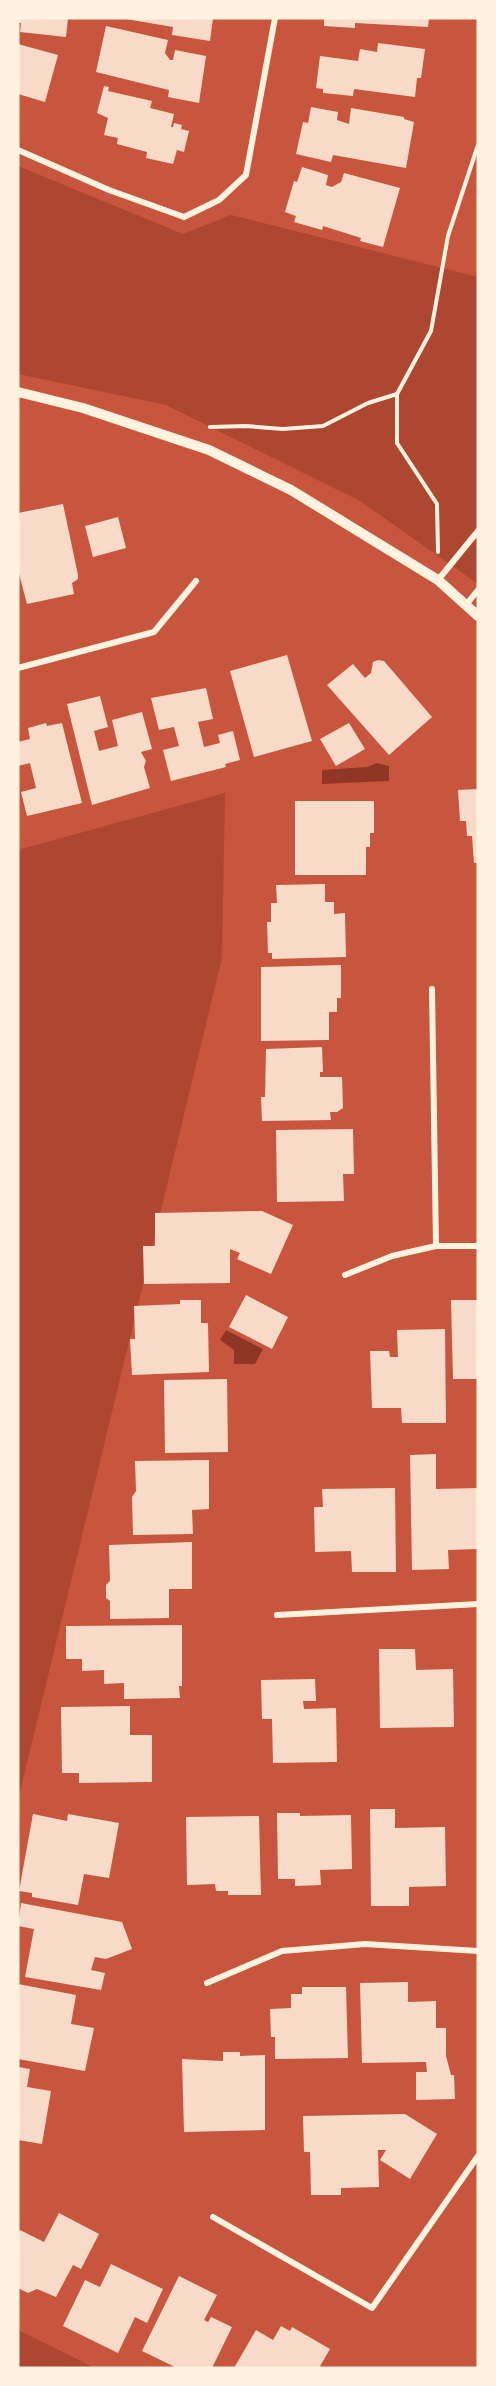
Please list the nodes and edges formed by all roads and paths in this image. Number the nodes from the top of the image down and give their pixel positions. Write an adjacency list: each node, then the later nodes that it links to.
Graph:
1 (274, 18): 3 (street)
2 (478, 145): 5 (path)
3 (18, 150)
4 (18, 392): 8 (street)
5 (397, 394): 6 (path); 8 (path)
6 (202, 427)
7 (478, 531): 8 (street)
8 (438, 580): 11 (street)
9 (196, 581): 13 (street)
10 (478, 590): 11 (street)
11 (466, 605): 12 (street)
12 (478, 616)
13 (18, 668)
14 (432, 989): 15 (street)
15 (436, 1246): 16 (street); 17 (street)
16 (478, 1246)
17 (345, 1275)
18 (478, 1604): 19 (street)
19 (277, 1615)
20 (478, 1951): 21 (street)
21 (207, 1983)
22 (478, 2156): 23 (street)
23 (213, 2217)

